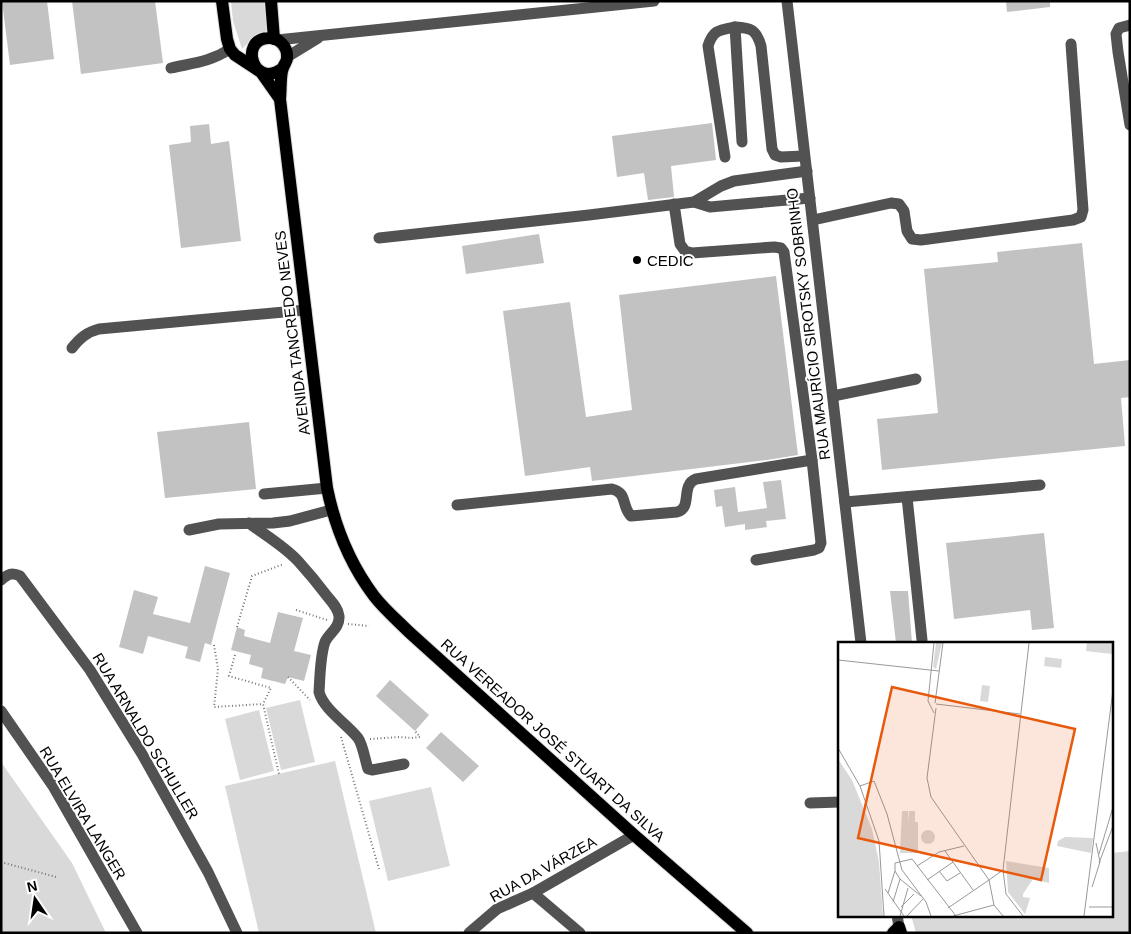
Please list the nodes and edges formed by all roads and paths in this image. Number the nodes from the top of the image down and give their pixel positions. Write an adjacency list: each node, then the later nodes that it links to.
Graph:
1 (222, 1): 10 (main road)
2 (271, 1): 8 (main road)
3 (654, 1): 7 (street)
4 (786, 1): 17 (street, RUA MAURÍCIO SIROTSKY SOBRINHO)
5 (1130, 25): 15 (street)
6 (734, 27): 16 (street); 17 (street); 18 (street)
7 (322, 36): 8 (street); 11 (street)
8 (276, 39): 11 (main road); 13 (main road)
9 (1071, 44): 23 (street)
10 (230, 49): 12 (street); 13 (main road, AVENIDA TANCREDO NEVES)
11 (285, 63): 13 (main road); 14 (main road, AVENIDA TANCREDO NEVES)
12 (171, 68)
13 (261, 72): 14 (main road, AVENIDA TANCREDO NEVES)
14 (280, 99): 25 (main road, AVENIDA TANCREDO NEVES)
15 (1130, 125)
16 (742, 142)
17 (804, 156): 19 (street, RUA MAURÍCIO SIROTSKY SOBRINHO)
18 (725, 158)
19 (807, 171): 20 (street, RUA MAURÍCIO SIROTSKY SOBRINHO); 21 (street)
20 (810, 198): 21 (street); 23 (street, RUA MAURÍCIO SIROTSKY SOBRINHO)
21 (694, 202): 22 (street)
22 (674, 204): 24 (street); 29 (street)
23 (812, 220): 28 (street, RUA MAURÍCIO SIROTSKY SOBRINHO)
24 (379, 238)
25 (306, 310): 26 (street); 31 (main road, AVENIDA TANCREDO NEVES)
26 (72, 348)
27 (916, 379): 28 (street)
28 (833, 396): 34 (street, RUA MAURÍCIO SIROTSKY SOBRINHO)
29 (812, 460): 35 (street); 41 (street)
30 (1040, 485): 33 (street)
31 (327, 488): 32 (street); 36 (main road, AVENIDA TANCREDO NEVES)
32 (264, 494)
33 (907, 497): 34 (street); 44 (street)
34 (845, 502): 45 (street, RUA MAURÍCIO SIROTSKY SOBRINHO)
35 (457, 505)
36 (331, 510): 37 (street); 40 (main road, AVENIDA TANCREDO NEVES)
37 (249, 523): 38 (street); 39 (street)
38 (190, 530)
39 (297, 559): 43 (path); 51 (street)
40 (351, 560): 55 (main road, RUA VEREADOR JOSÉ STUART DA SILVA)
41 (756, 560)
42 (5, 577): 61 (street, RUA ARNALDO SCHULLER)
43 (237, 627)
44 (922, 640)
45 (861, 642)
46 (214, 645): 48 (path)
47 (235, 655): 48 (path)
48 (263, 704): 52 (path)
49 (1, 711): 60 (street, RUA ELVIRA LANGER)
50 (340, 732): 57 (path)
51 (404, 764)
52 (279, 774)
53 (838, 802): 54 (street)
54 (810, 803)
55 (634, 836): 59 (street, RUA DA VÁRZEA); 64 (main road, RUA VEREADOR JOSÉ STUART DA SILVA)
56 (1, 862): 58 (path)
57 (378, 869)
58 (56, 877)
59 (533, 893): 62 (street, RUA DA VÁRZEA); 63 (street)
60 (136, 933)
61 (237, 933)
62 (469, 933)
63 (580, 933)
64 (747, 933)

